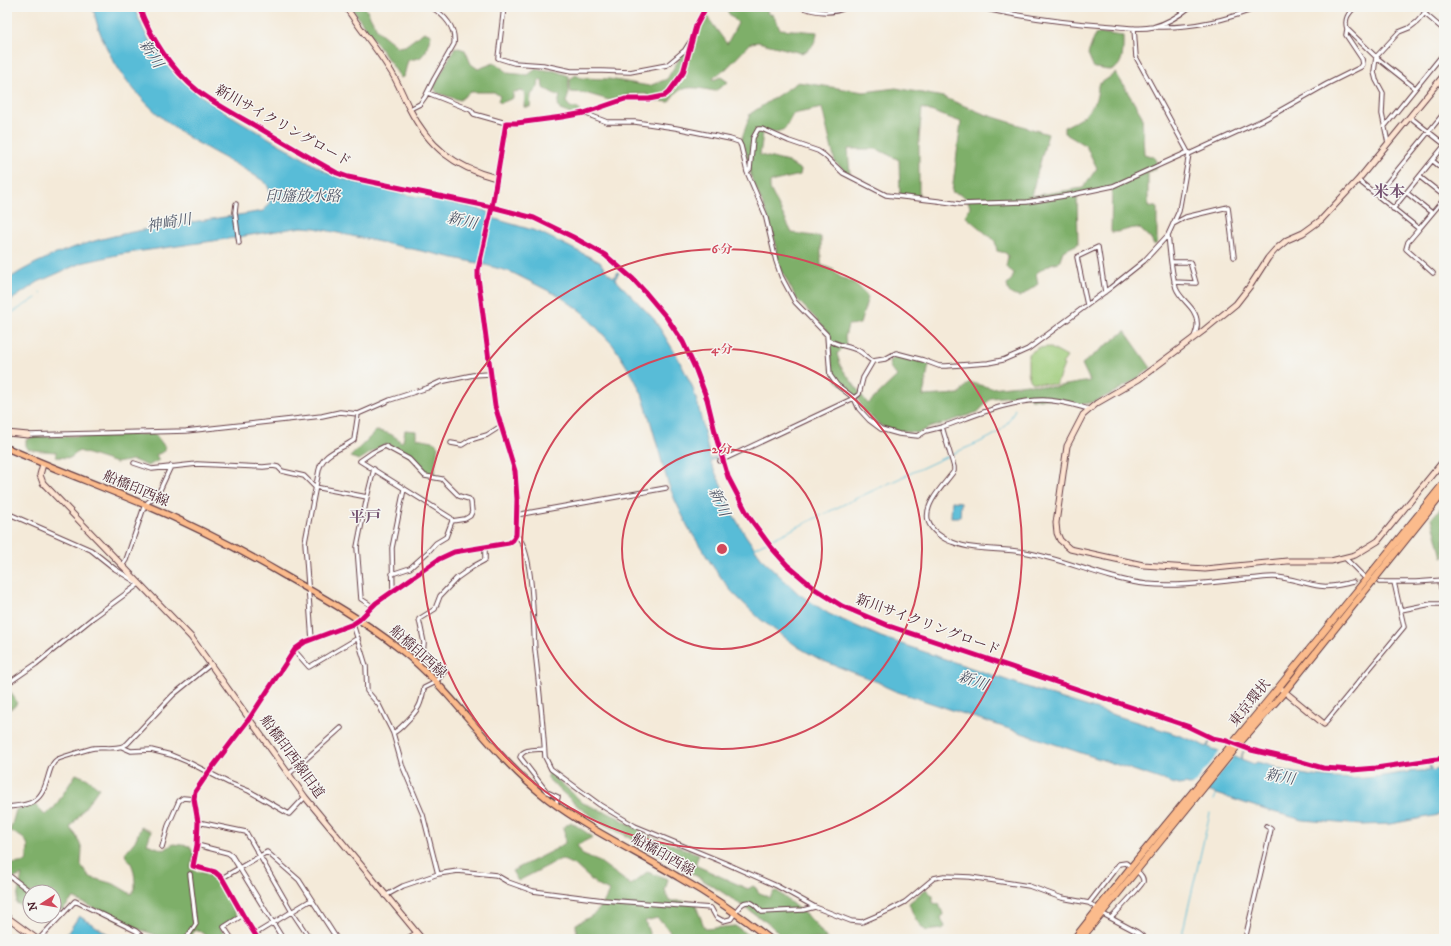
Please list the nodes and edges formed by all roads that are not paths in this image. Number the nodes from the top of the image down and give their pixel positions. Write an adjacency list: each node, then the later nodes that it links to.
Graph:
1 (346, 7): 23 (street)
2 (431, 7): 22 (street)
3 (504, 7): 17 (street)
4 (706, 7): 17 (street)
5 (800, 7): 6 (street)
6 (847, 7)
7 (977, 7): 14 (street)
8 (1190, 7): 13 (street)
9 (1259, 7): 13 (street)
10 (1355, 7): 15 (street)
11 (1430, 7): 12 (street)
12 (1424, 14): 16 (street); 19 (street)
13 (1153, 27): 14 (street)
14 (1134, 28): 32 (street)
15 (1347, 30): 19 (street); 32 (street)
16 (1444, 30)
17 (693, 37): 24 (street)
18 (1444, 53): 21 (street)
19 (1376, 57): 21 (street); 28 (street)
20 (1444, 75): 26 (street)
21 (1415, 88): 28 (street)
22 (428, 93): 23 (street); 27 (street)
23 (410, 109): 37 (street)
24 (584, 113): 27 (street); 35 (street)
25 (1444, 113): 29 (street)
26 (1410, 117): 29 (street); 30 (street)
27 (506, 123): 37 (street)
28 (1385, 126): 30 (street)
29 (1428, 132): 31 (street); 40 (street)
30 (1388, 143): 38 (street)
31 (1444, 145): 33 (street)
32 (1188, 153): 35 (street); 45 (street)
33 (1433, 161): 34 (street); 36 (street)
34 (1444, 170)
35 (747, 172): 56 (street)
36 (1420, 177): 39 (street); 41 (street)
37 (496, 178): 58 (street)
38 (1358, 180): 40 (street); 55 (street)
39 (1407, 192): 43 (street); 44 (street)
40 (1377, 195): 43 (street)
41 (1444, 198): 44 (street)
42 (236, 204): 48 (street)
43 (1393, 209): 46 (street)
44 (1432, 213): 46 (street)
45 (1173, 224): 47 (street); 49 (street)
46 (1419, 229): 51 (street)
47 (1168, 235): 50 (street); 53 (street)
48 (240, 242)
49 (1234, 257)
50 (1171, 262): 52 (street); 52 (street)
51 (1433, 273)
52 (1174, 282): 55 (street)
53 (1105, 292): 54 (street); 54 (street)
54 (1087, 305): 57 (street)
55 (1194, 337): 60 (street)
56 (828, 340): 57 (street); 59 (street)
57 (873, 361): 59 (street)
58 (490, 374): 61 (street); 62 (street)
59 (854, 398): 63 (street); 69 (street)
60 (1089, 408): 63 (street); 86 (street)
61 (358, 414): 65 (street); 75 (street)
62 (501, 426): 66 (street); 82 (street)
63 (942, 427): 91 (street)
64 (7, 433): 65 (street)
65 (28, 435)
66 (450, 443)
67 (7, 448): 71 (main road, 船橋印西線)
68 (1444, 460): 86 (street)
69 (720, 461)
70 (134, 463): 72 (street)
71 (43, 464): 80 (main road, 船橋印西線); 87 (street, 船橋印西線旧道)
72 (171, 466): 75 (street); 80 (street)
73 (374, 469): 77 (street); 79 (street); 83 (street)
74 (1444, 483): 89 (highway, 東京環状)
75 (315, 487): 79 (street); 96 (street)
76 (666, 488): 82 (street)
77 (404, 489): 83 (street); 88 (street)
78 (1444, 492): 95 (highway, 東京環状)
79 (367, 497): 100 (street)
80 (145, 505): 87 (street); 96 (main road, 船橋印西線)
81 (7, 513): 94 (street)
82 (516, 515): 84 (street)
83 (452, 521): 88 (street)
84 (516, 535): 85 (street); 118 (street)
85 (485, 548): 97 (street); 108 (street)
86 (1345, 558): 89 (street)
87 (122, 566): 94 (street, 船橋印西線旧道)
88 (392, 574): 97 (street)
89 (1365, 579): 95 (street); 110 (highway, 東京環状)
90 (1442, 581): 93 (street); 98 (street)
91 (1353, 582)
92 (1379, 582): 93 (street)
93 (1394, 582): 101 (street)
94 (139, 584): 107 (street, 船橋印西線旧道); 109 (street)
95 (1371, 584): 111 (highway, 東京環状)
96 (308, 588): 102 (main road, 船橋印西線); 105 (street)
97 (392, 592): 100 (street)
98 (1444, 592)
99 (1444, 604): 101 (street)
100 (372, 606): 102 (street)
101 (1401, 610): 113 (street)
102 (359, 620): 103 (street); 108 (main road, 船橋印西線)
103 (353, 624): 104 (street); 105 (street)
104 (358, 638): 106 (street); 115 (street)
105 (312, 640): 106 (street)
106 (294, 650): 112 (street)
107 (211, 664): 112 (street, 船橋印西線旧道); 117 (street)
108 (436, 682): 115 (street); 124 (main road, 船橋印西線)
109 (7, 684)
110 (1279, 687): 111 (street); 116 (highway, 東京環状)
111 (1285, 691): 113 (street); 116 (highway, 東京環状)
112 (249, 719): 119 (street); 120 (street, 船橋印西線旧道)
113 (1324, 724)
114 (341, 728): 120 (street)
115 (393, 733): 136 (street)
116 (1240, 738): 123 (highway, 東京環状)
117 (122, 747): 119 (street); 125 (street)
118 (544, 749): 124 (street); 142 (street)
119 (208, 773): 121 (street); 122 (street)
120 (289, 774): 121 (street, 船橋印西線旧道)
121 (305, 797): 139 (street, 船橋印西線旧道)
122 (194, 799): 126 (street); 129 (street)
123 (1190, 800): 131 (highway, 東京環状); 133 (highway, 東京環状)
124 (556, 804): 146 (main road, 船橋印西線)
125 (7, 807)
126 (198, 822): 128 (street); 130 (street)
127 (1266, 826): 168 (street)
128 (197, 845): 132 (street); 137 (street)
129 (162, 847)
130 (260, 856): 132 (street); 140 (street); 144 (street)
131 (1131, 867): 141 (street); 165 (highway, 東京環状)
132 (240, 868): 137 (street); 151 (street)
133 (1137, 871): 150 (street); 166 (highway, 東京環状)
134 (7, 874): 138 (street)
135 (190, 874): 156 (street)
136 (438, 874): 139 (street); 146 (street)
137 (222, 878): 147 (street)
138 (22, 885)
139 (385, 896): 153 (street, 船橋印西線旧道)
140 (311, 900): 144 (street); 161 (street)
141 (1089, 903): 142 (street); 143 (street)
142 (815, 907): 146 (street)
143 (1095, 907)
144 (292, 912): 151 (street); 160 (street)
145 (64, 913): 154 (street); 155 (street)
146 (735, 913): 164 (main road, 船橋印西線)
147 (243, 915): 152 (street); 157 (street)
148 (1105, 915): 150 (street)
149 (7, 917): 154 (street)
150 (1111, 918): 167 (street)
151 (273, 923): 152 (street); 159 (street)
152 (255, 934): 158 (street)
153 (416, 934): 162 (street); 163 (street, 船橋印西線旧道)
154 (38, 939)
155 (145, 939)
156 (186, 939)
157 (232, 939)
158 (258, 939)
159 (283, 939)
160 (310, 939)
161 (337, 939)
162 (408, 939)
163 (422, 939)
164 (770, 939)
165 (1074, 939)
166 (1081, 939)
167 (1146, 939)
168 (1245, 939)

